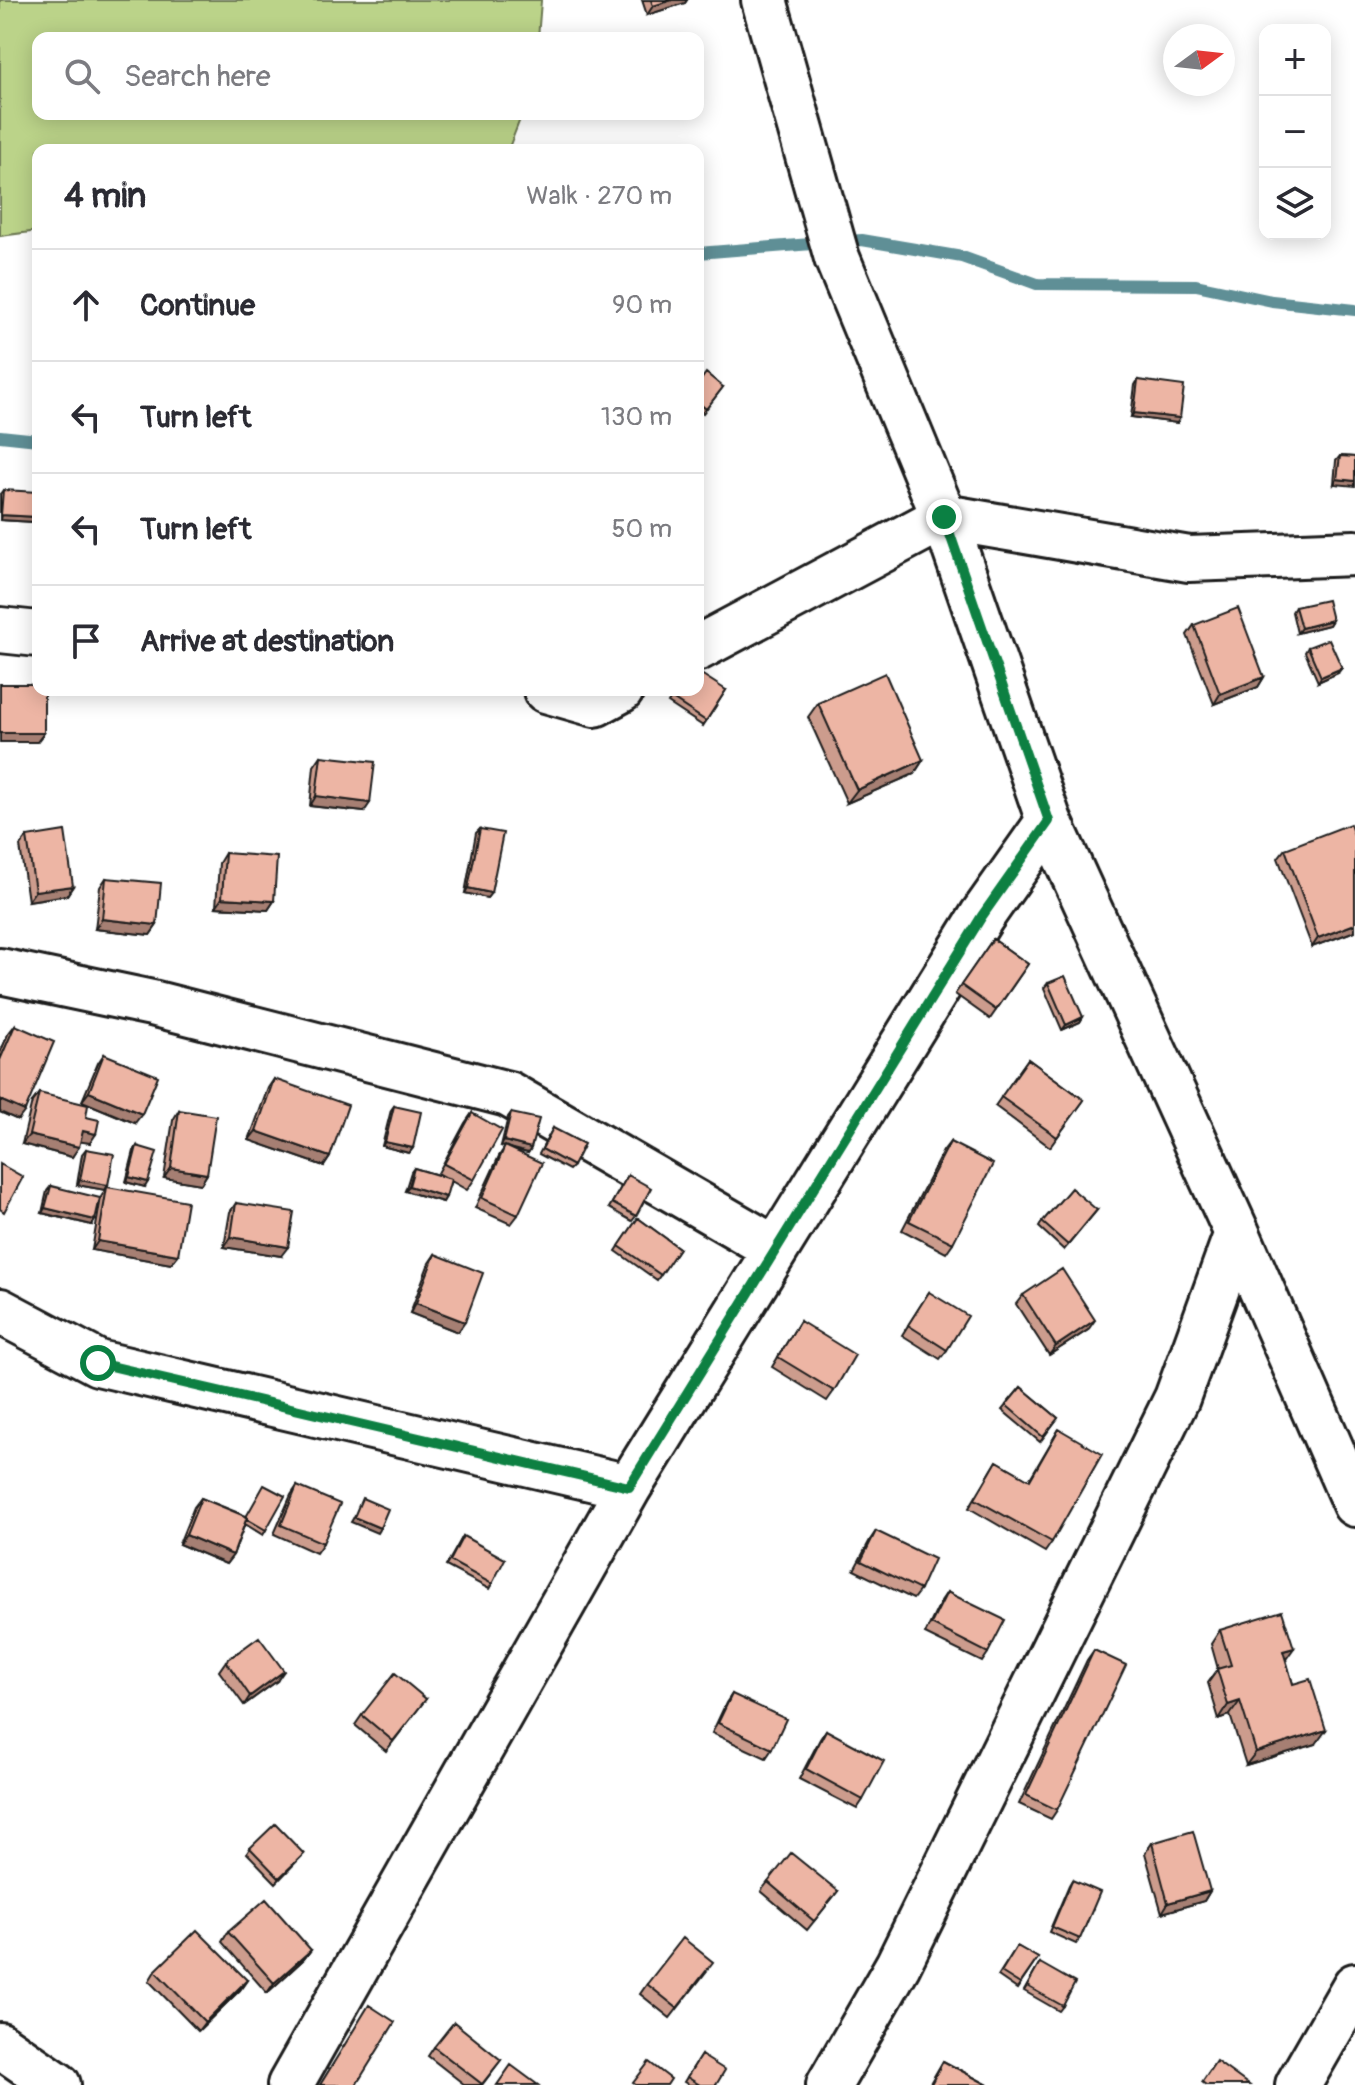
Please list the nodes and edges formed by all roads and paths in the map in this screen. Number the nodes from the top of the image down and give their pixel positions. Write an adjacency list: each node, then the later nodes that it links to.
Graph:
1 (764, 0): 2 (street)
2 (944, 517): 3 (street); 6 (street); 9 (street)
3 (1355, 553)
4 (0, 630): 5 (street)
5 (32, 633)
6 (704, 645)
7 (567, 696): 8 (street)
8 (610, 696)
9 (1049, 821): 11 (street); 12 (street)
10 (0, 971): 12 (street)
11 (1237, 1233): 15 (street); 20 (street)
12 (774, 1248): 14 (street)
13 (0, 1311): 14 (street)
14 (629, 1487): 19 (street)
15 (1355, 1504)
16 (1355, 1986): 21 (street)
17 (0, 2045): 18 (street)
18 (58, 2085)
19 (290, 2085)
20 (829, 2085)
21 (1298, 2085)

